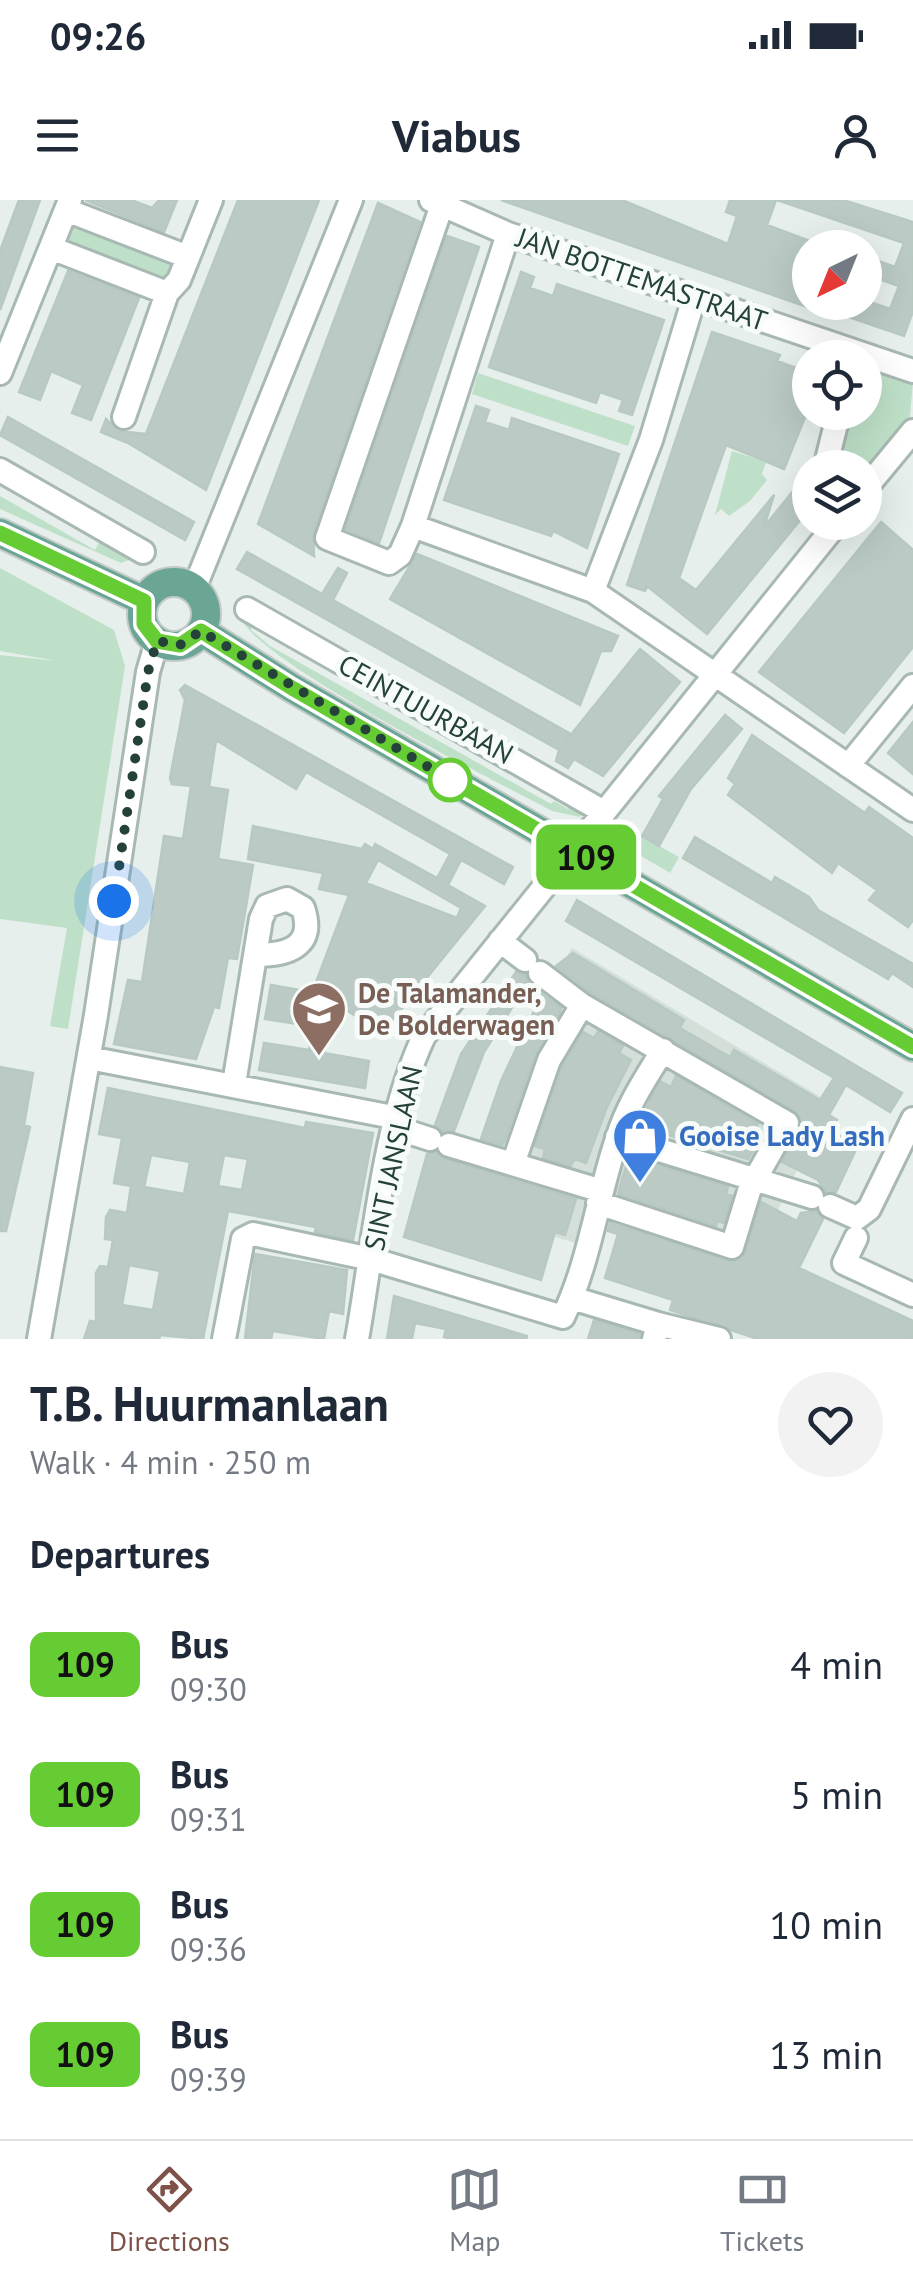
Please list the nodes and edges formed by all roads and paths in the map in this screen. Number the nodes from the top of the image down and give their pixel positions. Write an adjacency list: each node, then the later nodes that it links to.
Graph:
1 (211, 200): 7 (street)
2 (351, 200): 22 (street)
3 (436, 202): 5 (street, JAN BOTTEMASTRAAT); 18 (street)
4 (68, 205): 6 (street); 7 (street)
5 (508, 234): 9 (street, JAN BOTTEMASTRAAT); 18 (street)
6 (51, 248): 8 (street); 13 (street)
7 (188, 257): 8 (street)
8 (167, 292): 14 (street)
9 (694, 298): 10 (street, JAN BOTTEMASTRAAT); 23 (street)
10 (813, 340)
11 (882, 363): 12 (street, JAN BOTTEMASTRAAT)
12 (913, 372)
13 (0, 374)
14 (124, 417)
15 (913, 430): 16 (street)
16 (882, 468)
17 (0, 470): 21 (street)
18 (413, 526): 23 (street)
19 (0, 533): 24 (main road)
20 (824, 540): 28 (street, SINT JANSLAAN)
21 (142, 552)
22 (194, 589): 24 (main road); 26 (main road)
23 (593, 591): 28 (street)
24 (144, 601): 27 (main road)
25 (247, 610): 32 (street, CEINTUURBAAN)
26 (201, 631): 27 (main road); 33 (main road, CEINTUURBAAN)
27 (157, 641): 39 (street)
28 (716, 675): 30 (street); 32 (street, SINT JANSLAAN)
29 (913, 686): 30 (street)
30 (848, 766): 31 (street)
31 (913, 810)
32 (604, 812): 33 (street, SINT JANSLAAN)
33 (574, 850): 34 (street, SINT JANSLAAN); 37 (main road, CEINTUURBAAN)
34 (500, 941): 36 (street); 42 (street, SINT JANSLAAN)
35 (256, 955): 40 (street)
36 (582, 1004): 38 (street); 44 (street)
37 (913, 1047)
38 (664, 1050): 43 (street); 45 (street)
39 (89, 1058): 40 (street); 52 (street)
40 (234, 1084): 42 (street)
41 (913, 1119): 47 (street)
42 (397, 1123): 44 (street); 48 (street, SINT JANSLAAN)
43 (617, 1137): 45 (street); 46 (street)
44 (513, 1164): 46 (street)
45 (755, 1178): 46 (street); 47 (street)
46 (600, 1197): 50 (street)
47 (856, 1228): 49 (street)
48 (371, 1259): 50 (street); 53 (street); 54 (street, SINT JANSLAAN)
49 (913, 1295)
50 (572, 1298): 51 (street)
51 (656, 1331): 55 (street)
52 (39, 1339)
53 (224, 1339)
54 (357, 1339)
55 (719, 1339)

